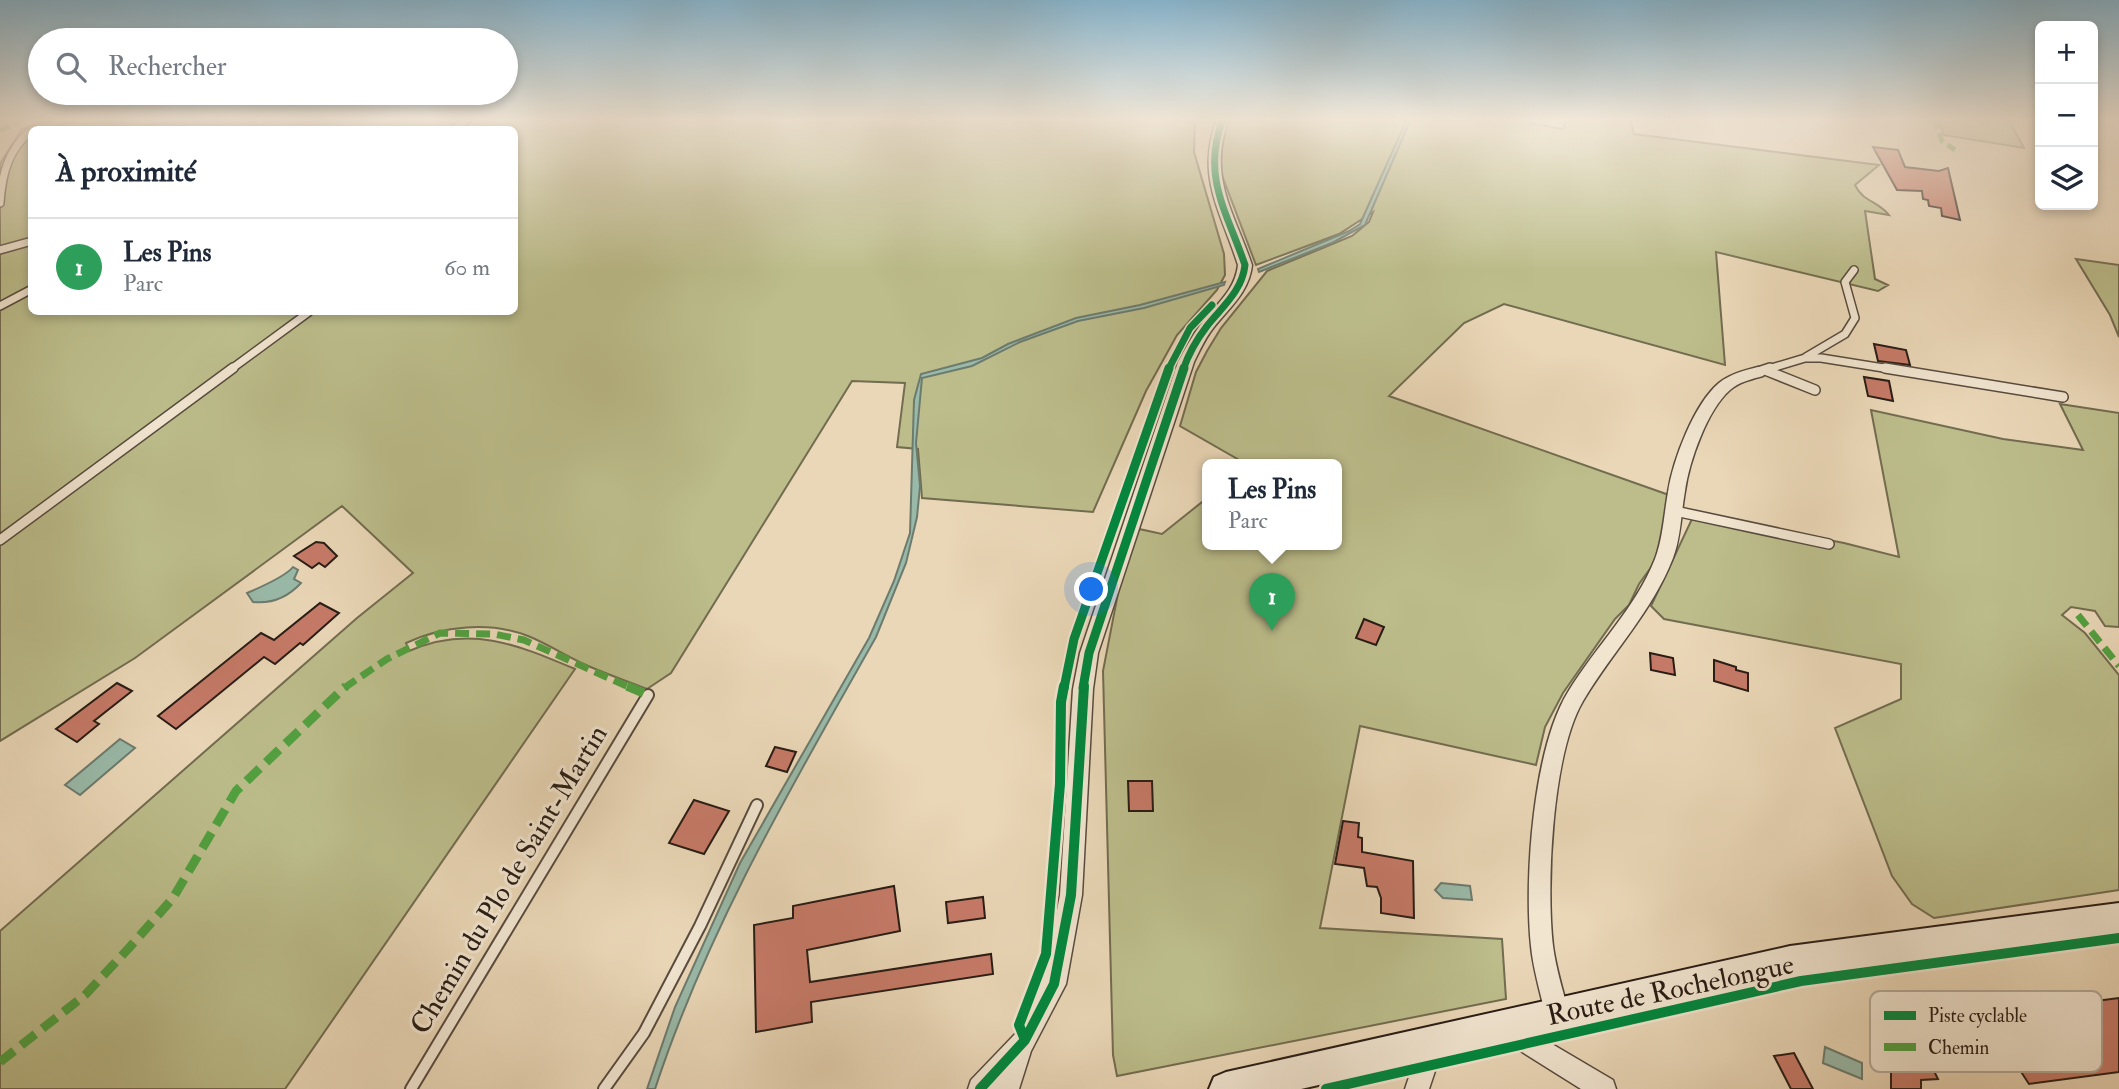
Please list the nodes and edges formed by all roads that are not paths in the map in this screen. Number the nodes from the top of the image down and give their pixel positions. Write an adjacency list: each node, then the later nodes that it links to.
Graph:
1 (5, 170): 3 (lane)
2 (1214, 170): 22 (street)
3 (0, 203)
4 (28, 242): 5 (lane)
5 (0, 250)
6 (1854, 270): 10 (lane)
7 (28, 291): 8 (lane)
8 (0, 306)
9 (305, 315): 15 (lane)
10 (1805, 358): 11 (lane); 13 (lane)
11 (1761, 371): 12 (lane); 14 (street)
12 (1815, 390)
13 (2063, 397)
14 (1675, 511): 16 (lane); 20 (street)
15 (0, 540)
16 (1829, 544)
17 (648, 695): 24 (lane, Chemin du Plo de Saint-Martin)
18 (757, 806): 25 (lane)
19 (2119, 918): 20 (main road, Route de Rochelongue)
20 (1557, 1013): 21 (main road, Route de Rochelongue)
21 (1518, 1022): 23 (main road, Route de Rochelongue); 30 (street)
22 (1025, 1040): 26 (street); 27 (street)
23 (1417, 1045): 28 (main road, Route de Rochelongue); 29 (street)
24 (411, 1089)
25 (604, 1089)
26 (979, 1089)
27 (1007, 1089)
28 (1226, 1089)
29 (1417, 1089)
30 (1604, 1089)

